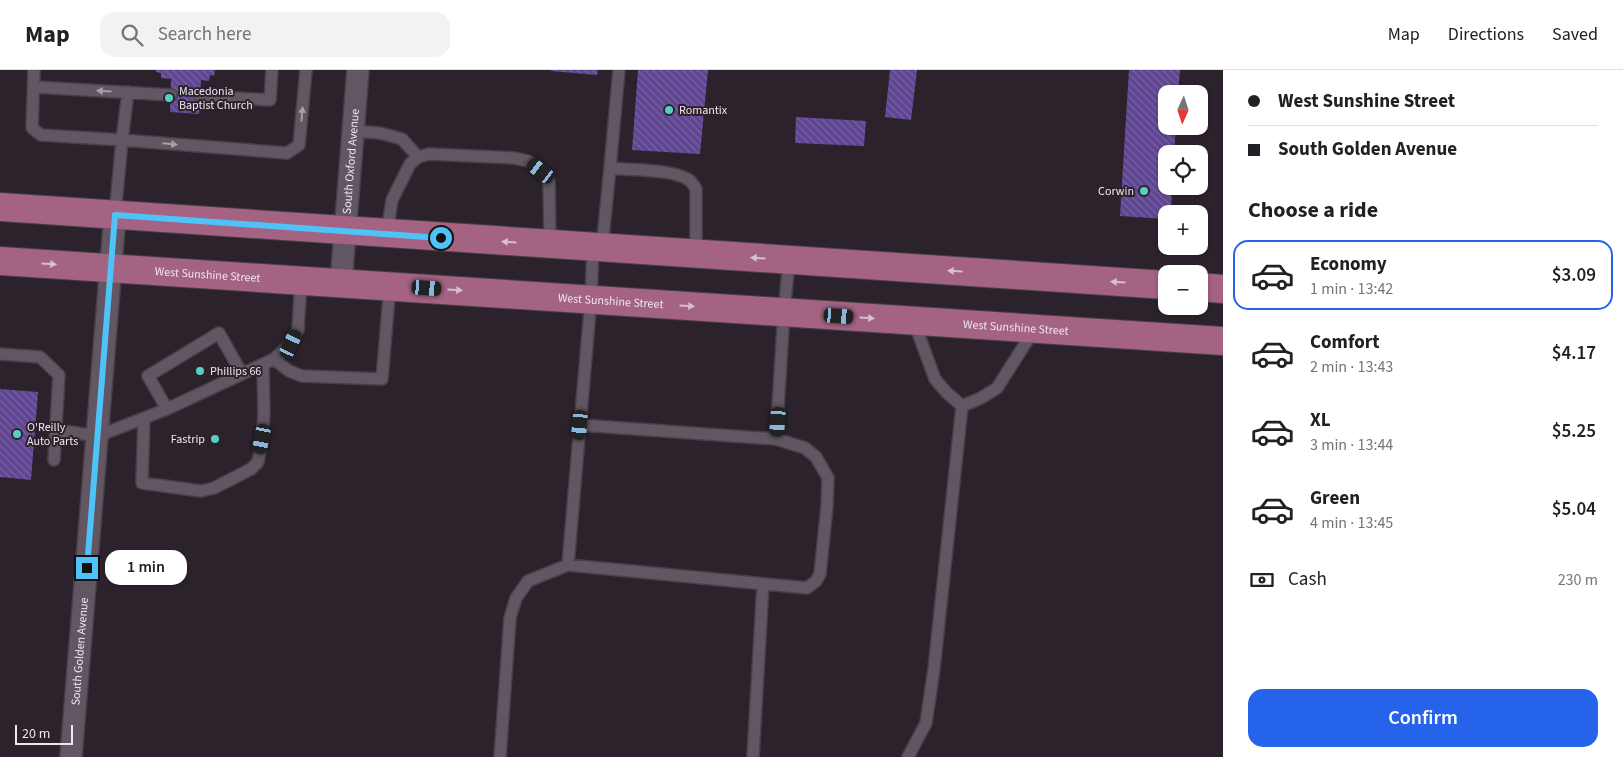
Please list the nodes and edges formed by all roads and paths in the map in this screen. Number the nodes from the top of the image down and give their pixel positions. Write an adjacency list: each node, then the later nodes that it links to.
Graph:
1 (34, 70): 6 (lane)
2 (272, 70): 9 (lane)
3 (306, 70): 11 (lane, one-way to 3)
4 (358, 70): 10 (street, South Oxford Avenue)
5 (619, 70): 13 (lane)
6 (34, 87): 7 (lane, one-way to 6); 11 (lane)
7 (128, 92): 8 (lane); 11 (lane)
8 (171, 95)
9 (200, 96)
10 (353, 131): 12 (lane); 16 (street, South Oxford Avenue)
11 (122, 140): 15 (lane)
12 (418, 158): 17 (lane); 18 (lane)
13 (610, 168): 19 (lane); 20 (lane)
14 (0, 207): 15 (main road)
15 (115, 215): 16 (main road); 23 (street, South Golden Avenue)
16 (345, 232): 17 (main road); 25 (street, South Oxford Avenue)
17 (387, 234): 18 (main road, one-way to 17)
18 (550, 245): 19 (main road)
19 (597, 248): 20 (main road); 30 (lane)
20 (696, 254): 21 (main road, one-way to 20)
21 (789, 260): 26 (main road, one-way to 21); 31 (lane)
22 (0, 261): 23 (main road, West Sunshine Street, one-way to 23)
23 (111, 268): 24 (main road, West Sunshine Street); 44 (street, South Golden Avenue)
24 (301, 280): 25 (main road, West Sunshine Street); 36 (lane)
25 (341, 283): 27 (main road, West Sunshine Street)
26 (1158, 284)
27 (390, 285): 30 (main road, West Sunshine Street, one-way to 30); 36 (lane)
28 (1208, 288): 29 (main road)
29 (1223, 289)
30 (591, 299): 31 (main road, West Sunshine Street, one-way to 31); 42 (lane)
31 (784, 312): 32 (main road, West Sunshine Street, one-way to 32); 45 (lane)
32 (913, 321): 33 (main road, West Sunshine Street); 39 (lane)
33 (1034, 329): 34 (main road, West Sunshine Street); 39 (lane)
34 (1223, 341)
35 (0, 354): 43 (lane)
36 (274, 359): 37 (lane)
37 (263, 365): 38 (lane); 41 (lane)
38 (242, 374): 40 (lane); 40 (lane)
39 (962, 406): 52 (lane)
40 (167, 409): 41 (lane)
41 (144, 418): 44 (lane)
42 (580, 425): 45 (lane); 47 (lane)
43 (56, 430): 44 (lane); 46 (lane)
44 (98, 436): 49 (street, South Golden Avenue)
45 (776, 439): 48 (lane)
46 (54, 460)
47 (568, 565): 48 (lane); 50 (lane)
48 (762, 584): 51 (lane)
49 (71, 757)
50 (500, 757)
51 (753, 757)
52 (908, 757)

